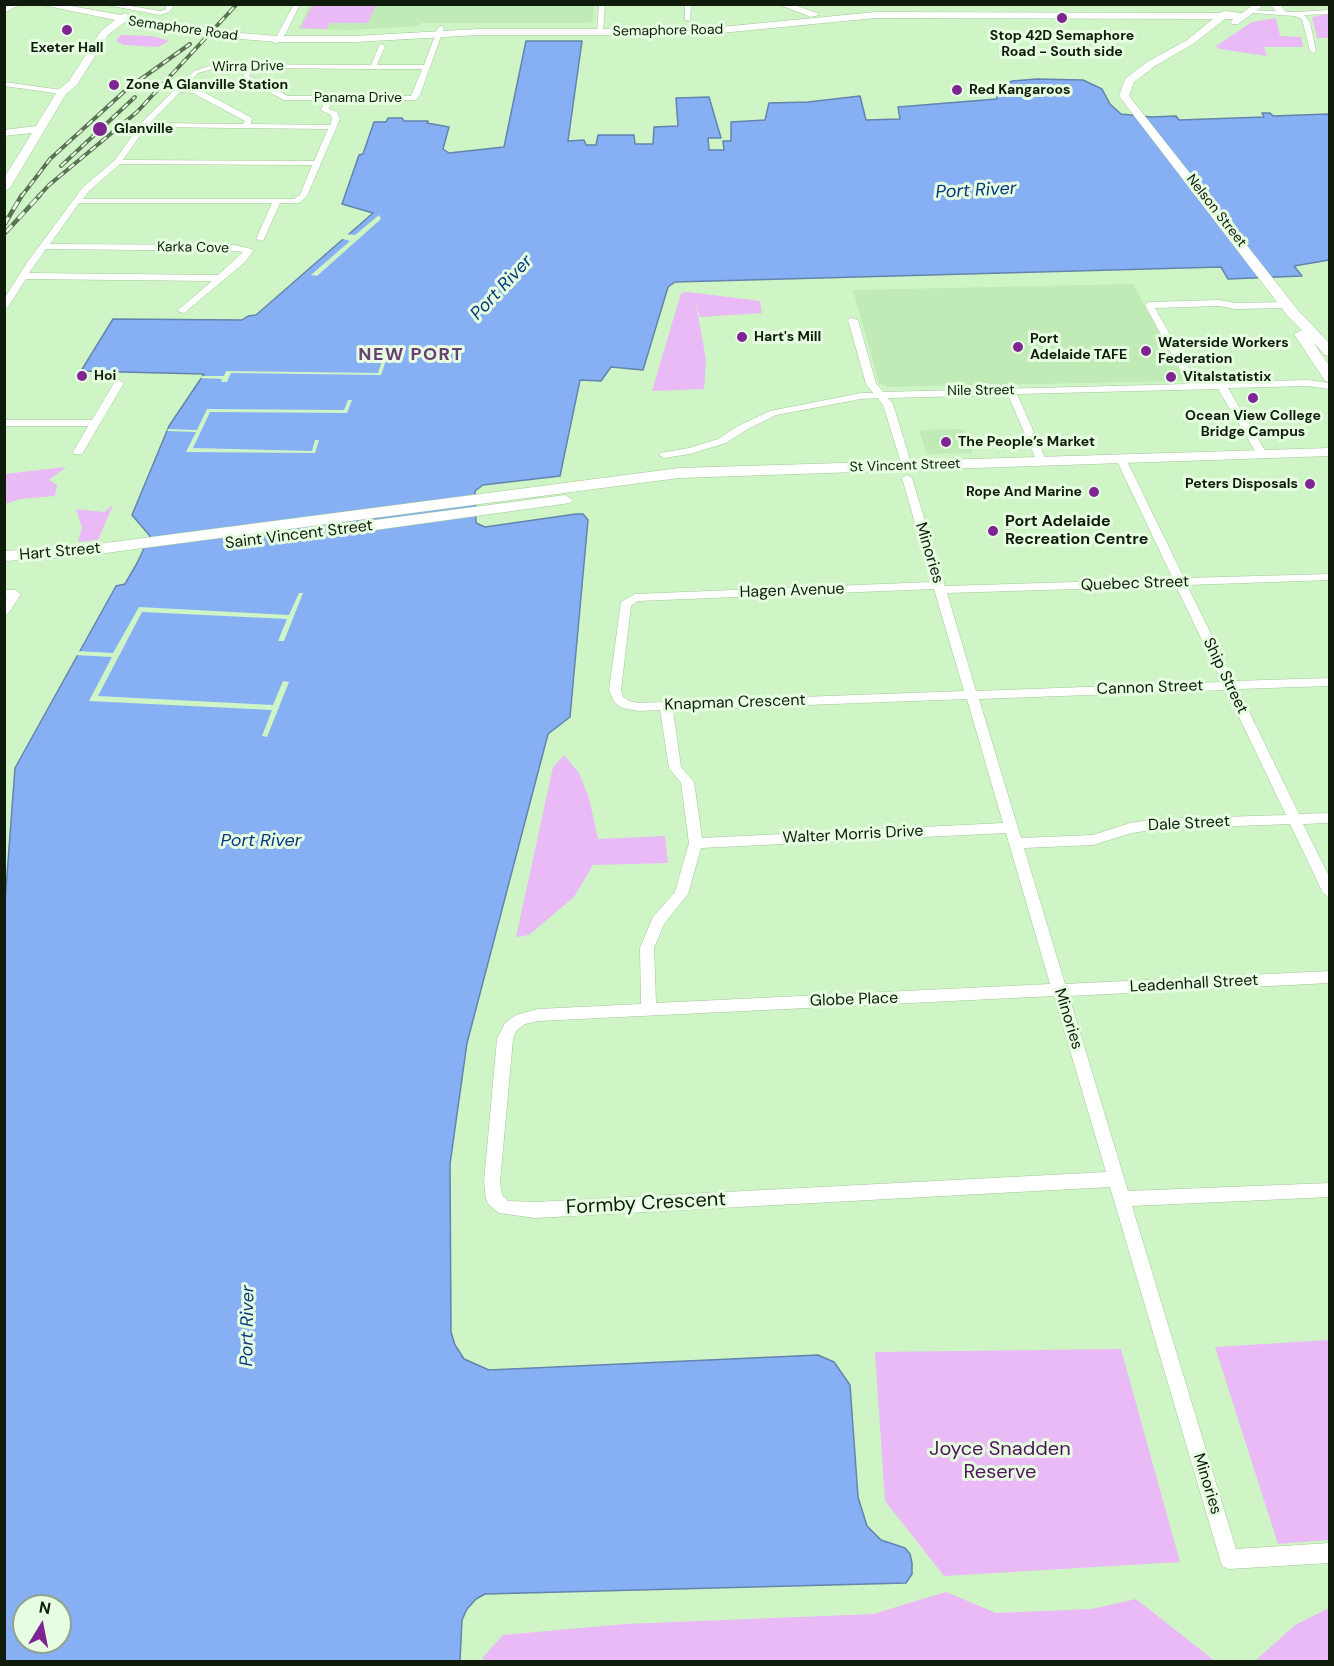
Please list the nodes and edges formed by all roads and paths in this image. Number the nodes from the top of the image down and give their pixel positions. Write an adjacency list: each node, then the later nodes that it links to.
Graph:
1 (18, 4): 11 (street)
2 (42, 4): 22 (main road, Semaphore Road)
3 (73, 4): 19 (main road, Semaphore Road)
4 (104, 4): 20 (street, Semaphore Road)
5 (172, 4): 20 (street)
6 (297, 4): 28 (street)
7 (602, 4): 24 (street)
8 (688, 4): 21 (street)
9 (1262, 4): 16 (main road)
10 (1274, 4): 14 (main road)
11 (4, 11)
12 (1229, 11): 15 (main road, Semaphore Road); 16 (main road, Semaphore Road); 18 (main road, Semaphore Road); 29 (main road, Nelson Street)
13 (1329, 12): 17 (street, Semaphore Road)
14 (1282, 13): 16 (street, Semaphore Road); 17 (street, Semaphore Road)
15 (781, 14): 18 (main road, Semaphore Road); 24 (main road, Semaphore Road)
16 (1248, 14): 17 (street, Semaphore Road); 23 (main road)
17 (1296, 14): 31 (street)
18 (1168, 17): 29 (main road)
19 (122, 18): 20 (main road, Semaphore Road); 22 (main road); 22 (main road, Semaphore Road); 27 (main road)
20 (156, 19): 27 (main road); 28 (main road, Semaphore Road)
21 (688, 20)
22 (95, 26): 37 (main road)
23 (1228, 27)
24 (600, 29): 25 (main road, Semaphore Road)
25 (440, 31): 28 (main road, Semaphore Road); 34 (street, Panama Drive)
26 (1219, 33): 39 (main road)
27 (104, 35): 37 (main road)
28 (279, 38)
29 (1190, 42): 39 (main road, Nelson Street)
30 (382, 46): 33 (street)
31 (1313, 51)
32 (251, 66): 33 (street, Wirra Drive); 36 (street, Wirra Drive); 38 (street, Panama Drive)
33 (373, 67): 34 (street, Wirra Drive)
34 (426, 67): 38 (street, Panama Drive)
35 (4, 84): 37 (street)
36 (178, 90): 40 (street, Wirra Drive); 41 (street)
37 (62, 92): 43 (main road)
38 (329, 98): 42 (street)
39 (1138, 111): 56 (main road, Nelson Street)
40 (144, 125): 41 (street); 45 (street, Wirra Drive)
41 (246, 126): 42 (street)
42 (333, 127): 46 (street)
43 (40, 129): 44 (main road); 47 (main road)
44 (4, 133)
45 (118, 162): 46 (street); 48 (street, Wirra Drive)
46 (317, 163): 49 (street)
47 (4, 188)
48 (77, 201): 49 (street); 51 (street, Wirra Drive)
49 (277, 202): 50 (street)
50 (260, 239)
51 (46, 246): 52 (street, Wirra Drive); 53 (street, Karka Cove)
52 (23, 276): 53 (street); 54 (street, Wirra Drive)
53 (220, 278): 55 (street, Karka Cove)
54 (4, 307)
55 (181, 311)
56 (1292, 314): 58 (main road, Nelson Street); 59 (main road, Nelson Street); 62 (street)
57 (853, 320): 64 (street, Minories)
58 (1329, 352)
59 (1329, 380): 61 (street, Nile Street)
60 (119, 383): 66 (street)
61 (1221, 385): 62 (street, Nile Street); 69 (street)
62 (1194, 386): 63 (street, Nile Street)
63 (1011, 390): 64 (street, Nile Street); 71 (street)
64 (880, 395): 70 (street, Nile Street); 74 (street, Minories)
65 (4, 423): 66 (street)
66 (94, 423): 67 (street)
67 (78, 452)
68 (1329, 452): 69 (main road, St Vincent Street)
69 (1262, 454): 72 (main road, St Vincent Street)
70 (664, 455)
71 (1042, 462): 72 (main road, St Vincent Street); 74 (main road, St Vincent Street)
72 (1125, 465): 73 (main road, St Vincent Street); 74 (main road, St Vincent Street); 80 (street, Ship Street)
73 (1329, 465)
74 (907, 472): 75 (main road, St Vincent Street); 81 (street, Minories)
75 (482, 504): 76 (main road, Saint Vincent Street)
76 (115, 553): 77 (main road, Hart Street); 78 (main road, Hart Street)
77 (4, 556)
78 (4, 567)
79 (1329, 578): 80 (street, Quebec Street)
80 (1181, 583): 81 (street, Quebec Street); 86 (street, Ship Street)
81 (940, 588): 83 (street, Hagen Avenue); 87 (street, Minories)
82 (4, 594): 84 (street)
83 (645, 596): 88 (street, Knapman Crescent)
84 (4, 611)
85 (1329, 682): 86 (street, Cannon Street)
86 (1229, 685): 87 (street, Cannon Street); 90 (street, Ship Street)
87 (971, 694): 88 (street, Knapman Crescent); 91 (street, Minories)
88 (666, 706): 92 (street)
89 (1329, 818): 90 (street, Dale Street)
90 (1296, 819): 91 (street, Dale Street); 93 (street, Ship Street)
91 (1013, 836): 92 (street, Walter Morris Drive); 95 (street, Minories)
92 (696, 843): 96 (street)
93 (1329, 893)
94 (1329, 977): 95 (street, Leadenhall Street)
95 (1059, 991): 96 (street, Globe Place); 97 (street, Minories)
96 (649, 1009): 97 (street, Formby Crescent)
97 (1116, 1179): 99 (street, Minories)
98 (1329, 1190): 99 (street)
99 (1122, 1199): 100 (street, Minories)
100 (1329, 1553)

